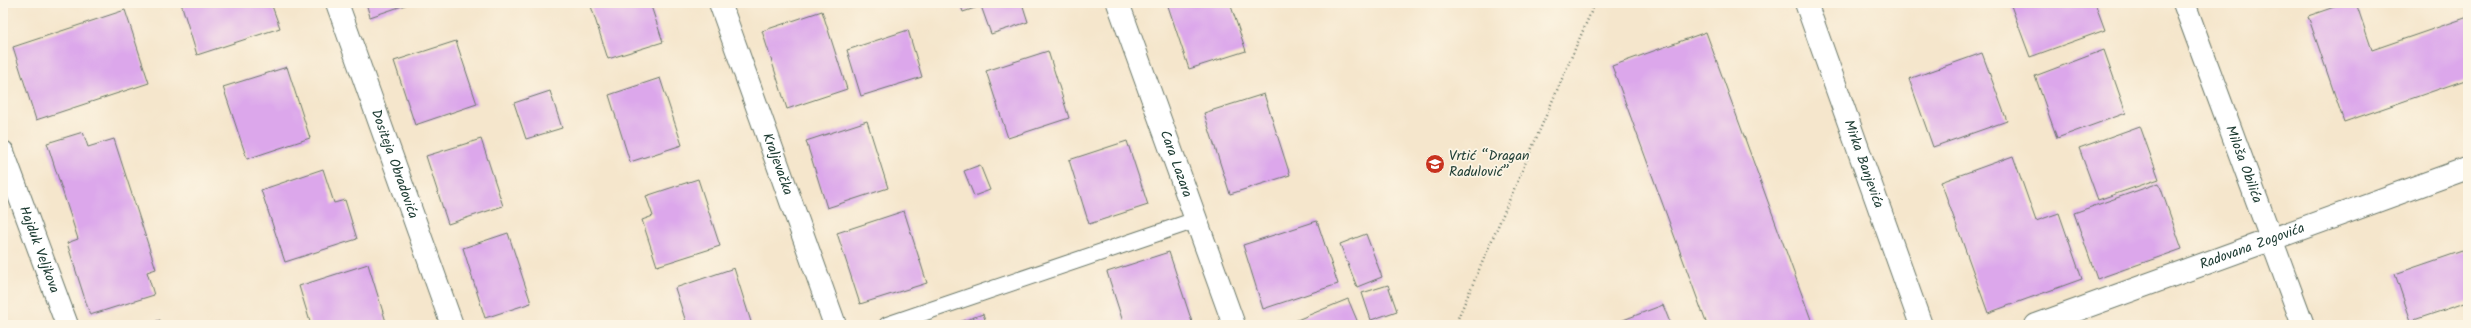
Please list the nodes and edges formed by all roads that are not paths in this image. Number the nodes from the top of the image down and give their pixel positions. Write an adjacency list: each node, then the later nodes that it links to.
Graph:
1 (337, 3): 11 (street, Dositeja Obradovića)
2 (720, 3): 12 (street, Kraljevačka)
3 (1118, 3): 8 (street, Cara Lazara)
4 (1806, 3): 15 (street, Mirka Banjevića)
5 (2184, 3): 9 (street, Miloša Obilića)
6 (3, 152): 10 (street, Hajduk Veljkova)
7 (2468, 168): 9 (street, Radovana Zogovića)
8 (1196, 220): 13 (lane); 14 (street, Cara Lazara)
9 (2271, 240): 16 (street, Radovana Zogovića); 17 (street, Miloša Obilića)
10 (67, 325)
11 (452, 325)
12 (835, 325)
13 (887, 325)
14 (1234, 325)
15 (1921, 325)
16 (2036, 325)
17 (2304, 325)

